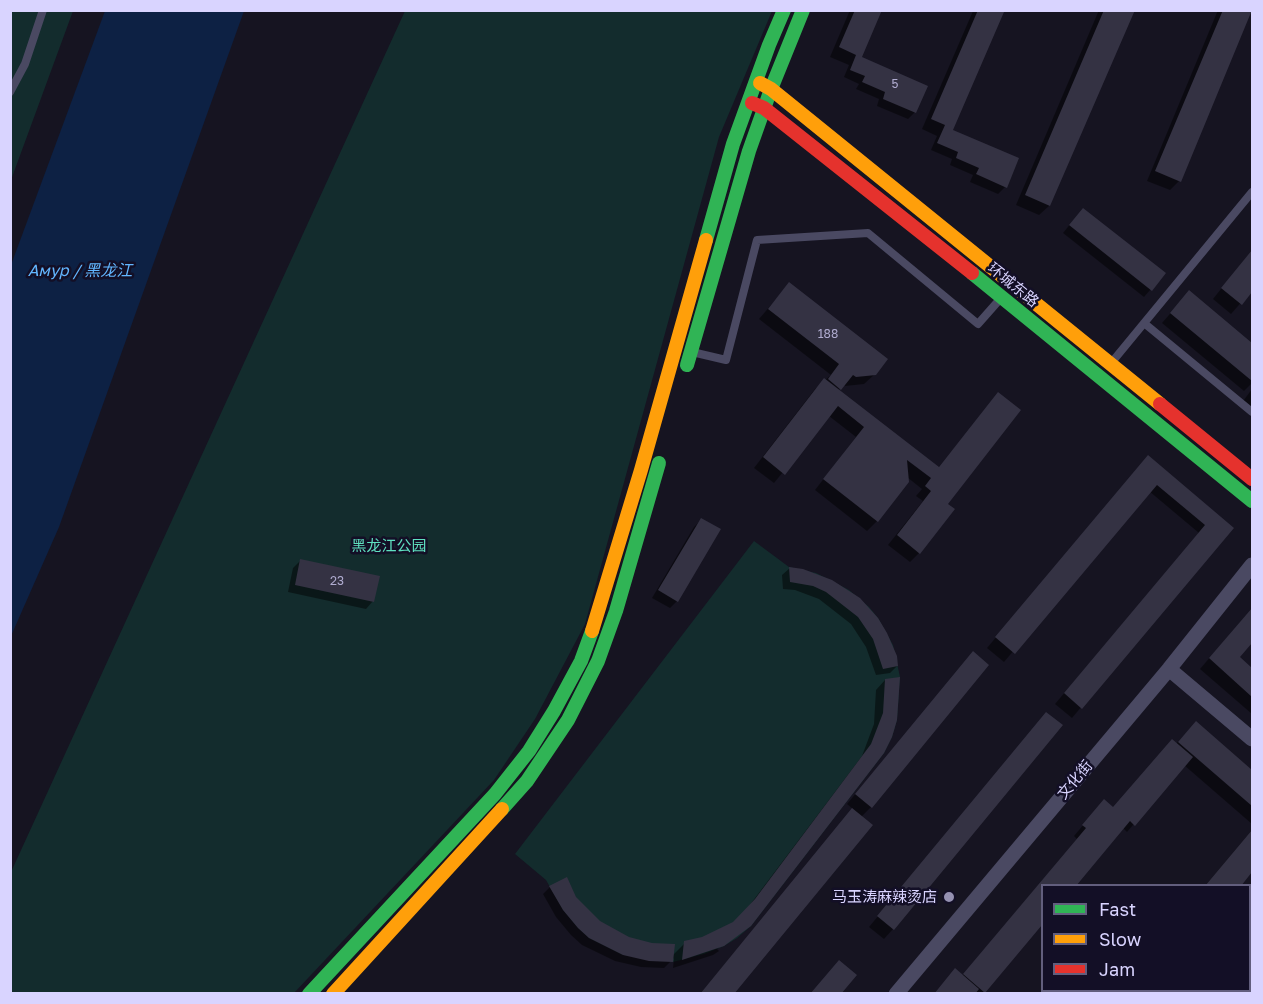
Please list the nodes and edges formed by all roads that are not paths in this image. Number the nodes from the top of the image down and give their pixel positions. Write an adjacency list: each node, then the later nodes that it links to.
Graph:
1 (43, 10): 6 (lane)
2 (784, 10): 4 (street)
3 (803, 10): 5 (street)
4 (756, 81): 5 (street, 环城东路); 7 (street)
5 (771, 89): 8 (street); 13 (street, 环城东路)
6 (10, 92)
7 (748, 101): 8 (street, 环城东路); 22 (street)
8 (764, 108): 10 (street, 环城东路); 12 (street)
9 (1252, 192): 11 (lane)
10 (1002, 297): 12 (lane); 18 (street, 环城东路)
11 (1144, 323): 13 (lane); 15 (lane)
12 (691, 351): 14 (street)
13 (1110, 364): 17 (street, 环城东路)
14 (684, 374)
15 (1252, 412)
16 (662, 454): 23 (street)
17 (1252, 479)
18 (1252, 501)
19 (1252, 566): 20 (street, 文化街)
20 (1169, 669): 21 (street); 24 (street, 文化街)
21 (1252, 739)
22 (309, 993)
23 (333, 993)
24 (896, 993)

